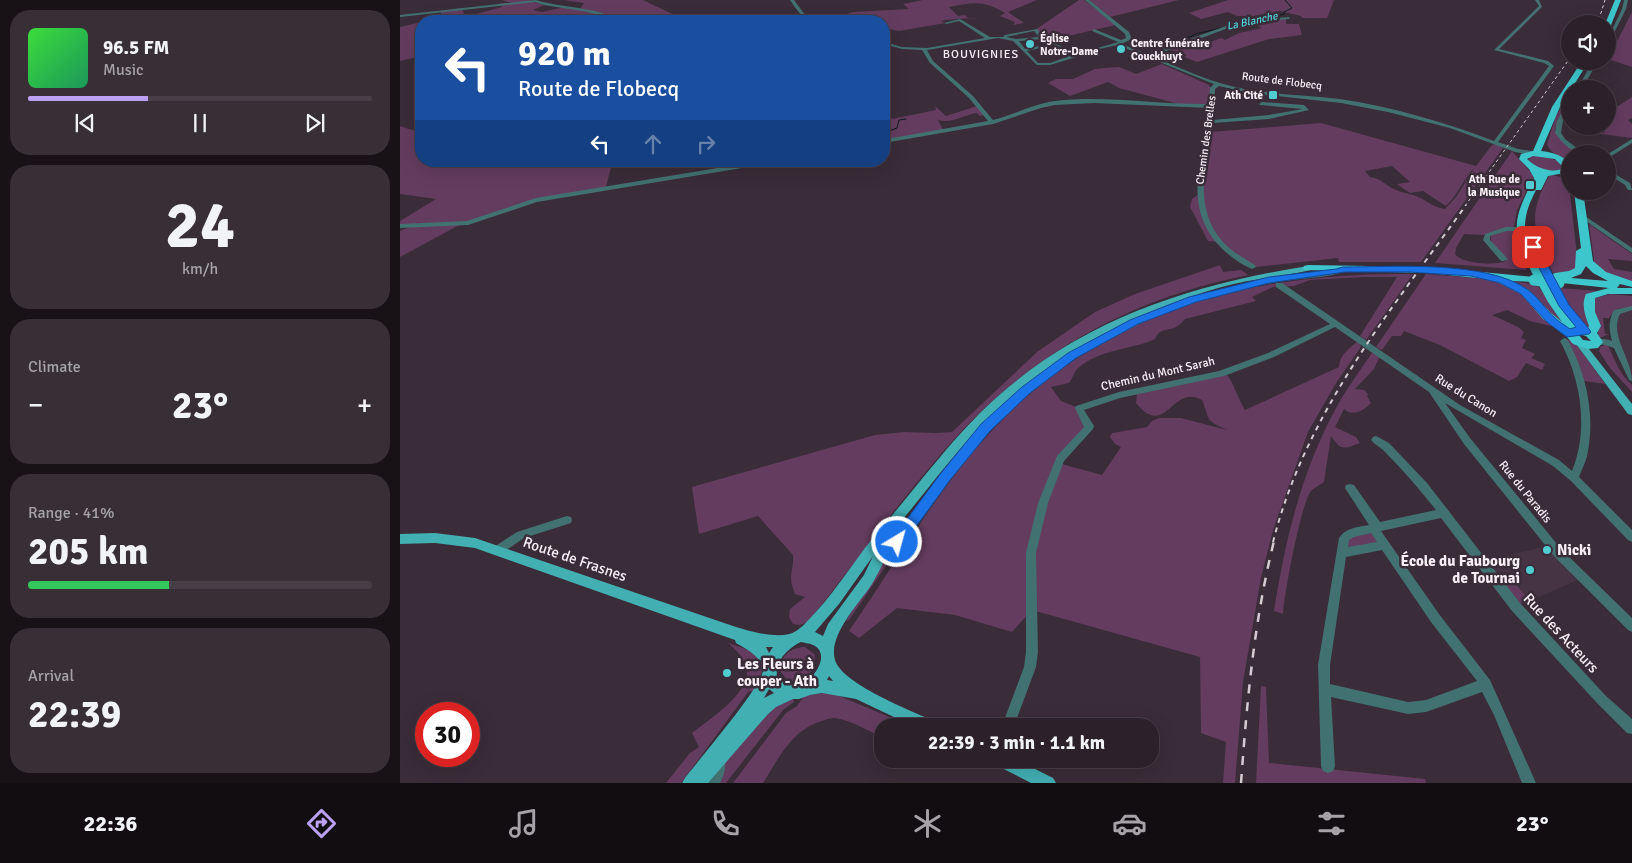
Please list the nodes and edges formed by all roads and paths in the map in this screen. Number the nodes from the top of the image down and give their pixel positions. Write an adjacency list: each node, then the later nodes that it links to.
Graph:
1 (536, 0): 7 (street); 8 (street)
2 (792, 0): 9 (street)
3 (1087, 0): 21 (street)
4 (1537, 0): 27 (street)
5 (1618, 0): 10 (highway)
6 (1626, 0): 15 (street)
7 (502, 1): 11 (street)
8 (602, 15)
9 (803, 15)
10 (1612, 15)
11 (400, 16)
12 (1238, 18): 28 (street)
13 (1288, 18): 28 (street)
14 (946, 23): 19 (street)
15 (1616, 25)
16 (1094, 30): 21 (street, Route de Flobecq)
17 (1002, 37): 18 (street); 19 (street); 20 (street)
18 (1043, 38): 20 (street); 26 (street)
19 (990, 39): 24 (street)
20 (1015, 40): 25 (street)
21 (1119, 43): 26 (street); 28 (street, Route de Flobecq)
22 (890, 45): 24 (street)
23 (1047, 45): 25 (street)
24 (924, 49): 34 (street)
25 (1026, 50): 26 (street)
26 (1086, 52)
27 (1502, 52): 39 (street)
28 (1140, 53): 30 (street, Route de Flobecq)
29 (1580, 70): 36 (highway)
30 (1218, 84): 32 (street, Chemin des Brelles); 39 (street, Route de Flobecq)
31 (1262, 104): 35 (street)
32 (1212, 106): 34 (street); 35 (street, Chemin des Brelles)
33 (1561, 119): 40 (street)
34 (991, 122): 37 (street)
35 (1210, 122): 59 (street, Chemin des Brelles)
36 (1543, 139): 42 (highway); 44 (highway)
37 (890, 141)
38 (1632, 141): 41 (street)
39 (1495, 143): 43 (street, Route de Flobecq)
40 (1570, 145)
41 (1616, 151)
42 (1534, 153): 43 (highway); 45 (highway)
43 (1520, 154): 47 (highway)
44 (1561, 162)
45 (1561, 164)
46 (742, 167): 55 (street)
47 (1533, 168): 49 (highway); 56 (highway)
48 (1561, 169): 49 (highway)
49 (1554, 173): 70 (highway)
50 (1616, 177): 51 (street)
51 (1630, 189)
52 (1575, 200): 64 (highway)
53 (1579, 200): 54 (highway)
54 (1582, 216): 57 (street); 66 (highway)
55 (400, 226)
56 (1520, 229): 58 (street); 69 (highway)
57 (1632, 251)
58 (1504, 259)
59 (1252, 267)
60 (1308, 268): 61 (highway); 63 (highway); 81 (main road)
61 (1343, 269): 62 (highway); 88 (street)
62 (1472, 273): 63 (highway); 69 (highway)
63 (1533, 278): 64 (highway, bridge)
64 (1557, 279): 66 (highway)
65 (1279, 285): 68 (street, Rue du Canon)
66 (1632, 289): 70 (highway)
67 (1632, 308): 71 (street)
68 (1336, 324): 73 (street, Rue du Canon); 101 (street, Chemin du Mont Sarah)
69 (1572, 337): 70 (highway); 75 (main road); 77 (street)
70 (1593, 338): 71 (street); 74 (main road)
71 (1616, 342): 72 (street)
72 (1632, 378)
73 (1429, 387): 77 (street, Rue du Canon); 89 (street, Rue du Paradis)
74 (1632, 402)
75 (1632, 411)
76 (1376, 440): 79 (street, Rue des Acteurs)
77 (1574, 478): 83 (street, Rue du Canon)
78 (1350, 488): 82 (street)
79 (1443, 513): 82 (street); 102 (street, Rue des Acteurs)
80 (567, 520): 86 (street)
81 (897, 520): 88 (main road); 91 (main road)
82 (1375, 528): 85 (street); 87 (street)
83 (1632, 537)
84 (400, 540): 86 (main road, Route de Frasnes)
85 (1384, 545): 87 (street); 95 (street)
86 (498, 550): 90 (main road, Route de Frasnes)
87 (1342, 553): 97 (street)
88 (877, 562): 92 (main road)
89 (1632, 626)
90 (736, 634): 91 (main road, Route de Frasnes); 94 (main road, Route de Frasnes)
91 (795, 638): 92 (main road); 94 (main road)
92 (826, 647): 93 (main road)
93 (828, 662): 96 (main road); 99 (main road)
94 (770, 670): 98 (main road); 106 (main road)
95 (1486, 684): 97 (street); 110 (street)
96 (809, 688): 98 (main road); 99 (main road)
97 (1324, 689): 104 (street)
98 (791, 692): 103 (main road)
99 (859, 692): 100 (main road)
100 (913, 718)
101 (1011, 718)
102 (1632, 728)
103 (720, 758): 107 (main road); 108 (street)
104 (1328, 766)
105 (1017, 768): 109 (main road)
106 (690, 783)
107 (698, 783)
108 (712, 783)
109 (1048, 783)
110 (1528, 783)

